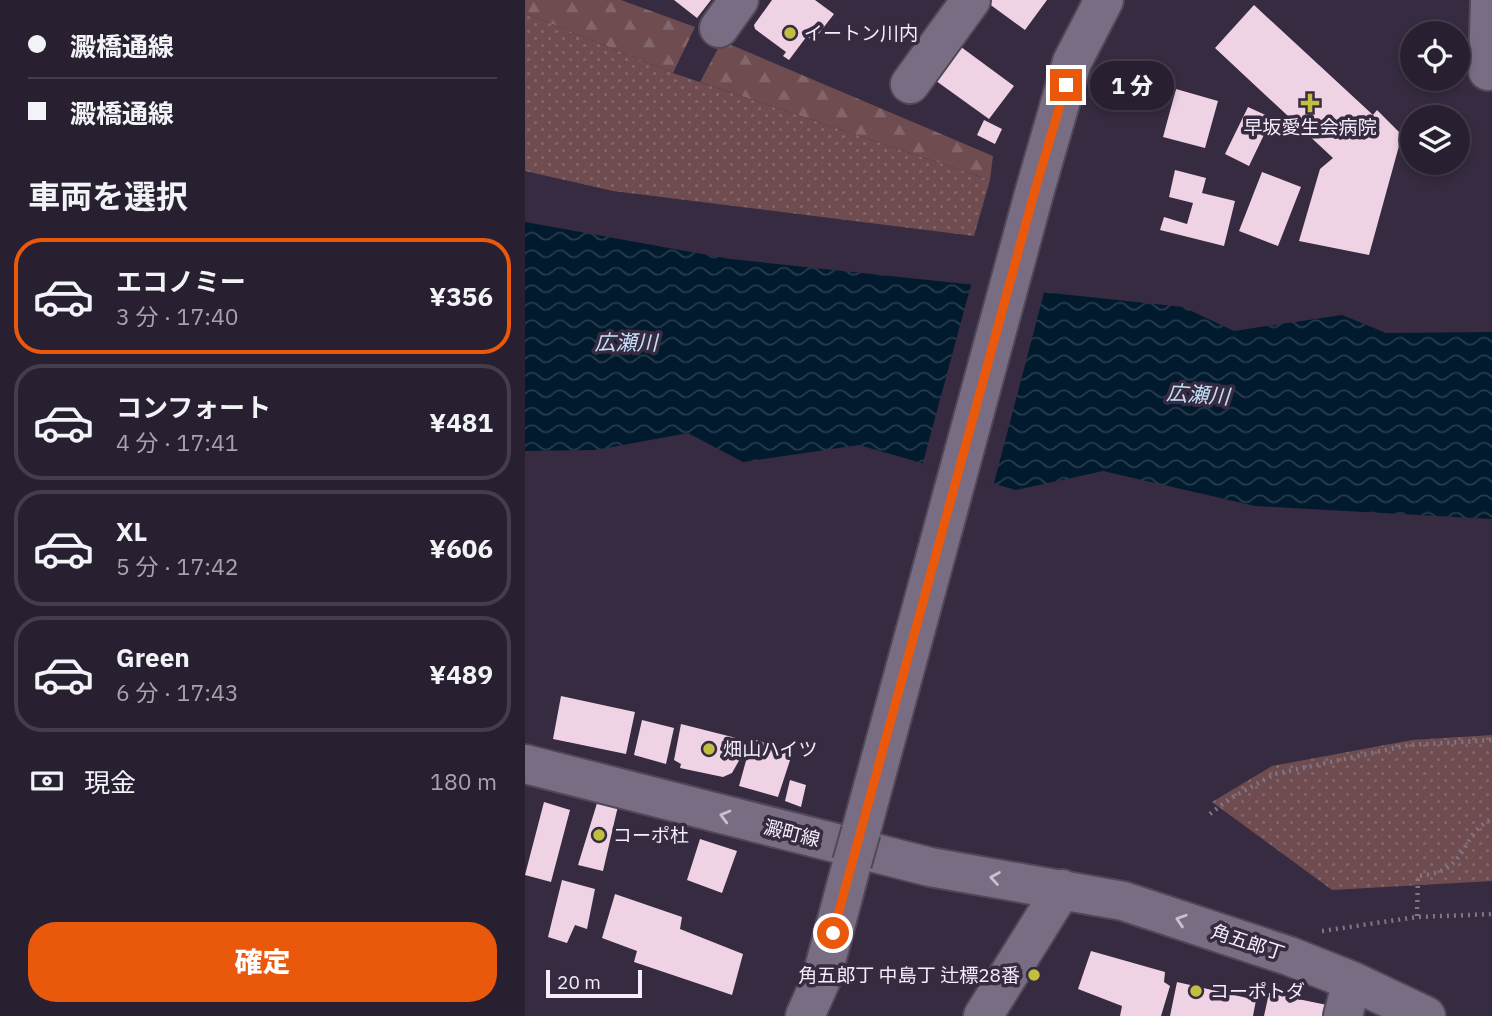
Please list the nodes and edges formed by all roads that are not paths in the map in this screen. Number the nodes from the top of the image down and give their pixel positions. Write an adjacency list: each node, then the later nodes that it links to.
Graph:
1 (971, 0): 5 (street)
2 (1104, 0): 9 (street, bridge)
3 (1490, 0): 4 (street)
4 (1488, 71)
5 (910, 84)
6 (525, 764): 7 (street, 澱町線, one-way to 6)
7 (1062, 889): 8 (street, 角五郎丁, one-way to 7); 10 (street)
8 (1348, 998): 11 (street, 角五郎丁)
9 (805, 1016)
10 (983, 1016)
11 (1426, 1016)

